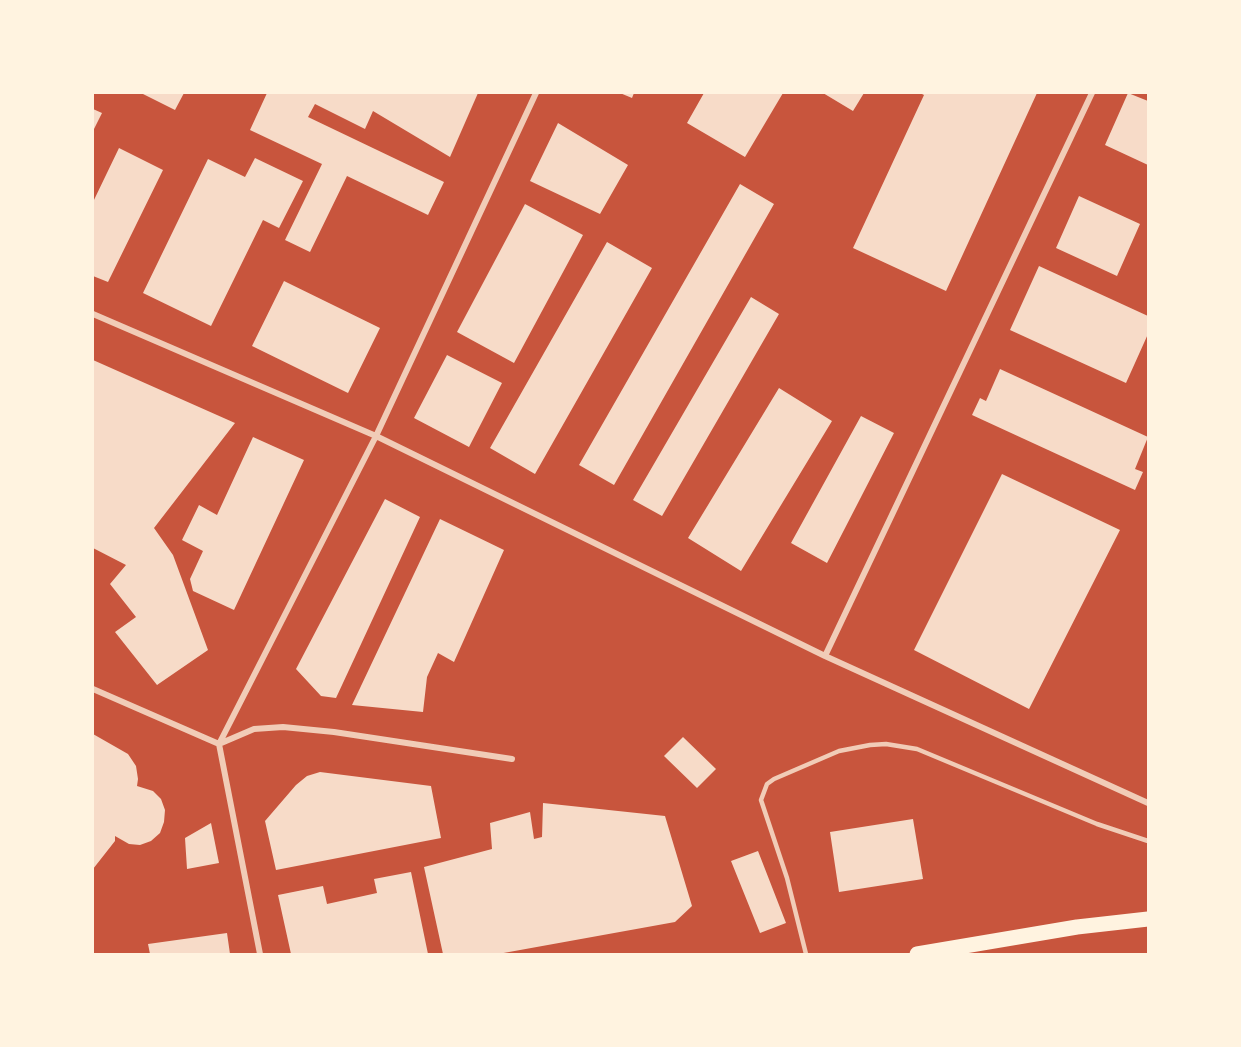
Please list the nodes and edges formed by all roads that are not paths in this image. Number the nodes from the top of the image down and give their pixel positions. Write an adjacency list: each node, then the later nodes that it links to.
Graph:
1 (537, 93): 4 (street)
2 (1092, 93): 5 (street)
3 (93, 314): 4 (street)
4 (376, 436): 5 (street); 7 (street)
5 (825, 656): 9 (street)
6 (93, 689): 7 (street)
7 (219, 744): 8 (street); 12 (street)
8 (512, 759)
9 (1148, 803)
10 (1148, 841): 13 (lane)
11 (1148, 918): 14 (main road)
12 (260, 954)
13 (806, 954)
14 (917, 954)

